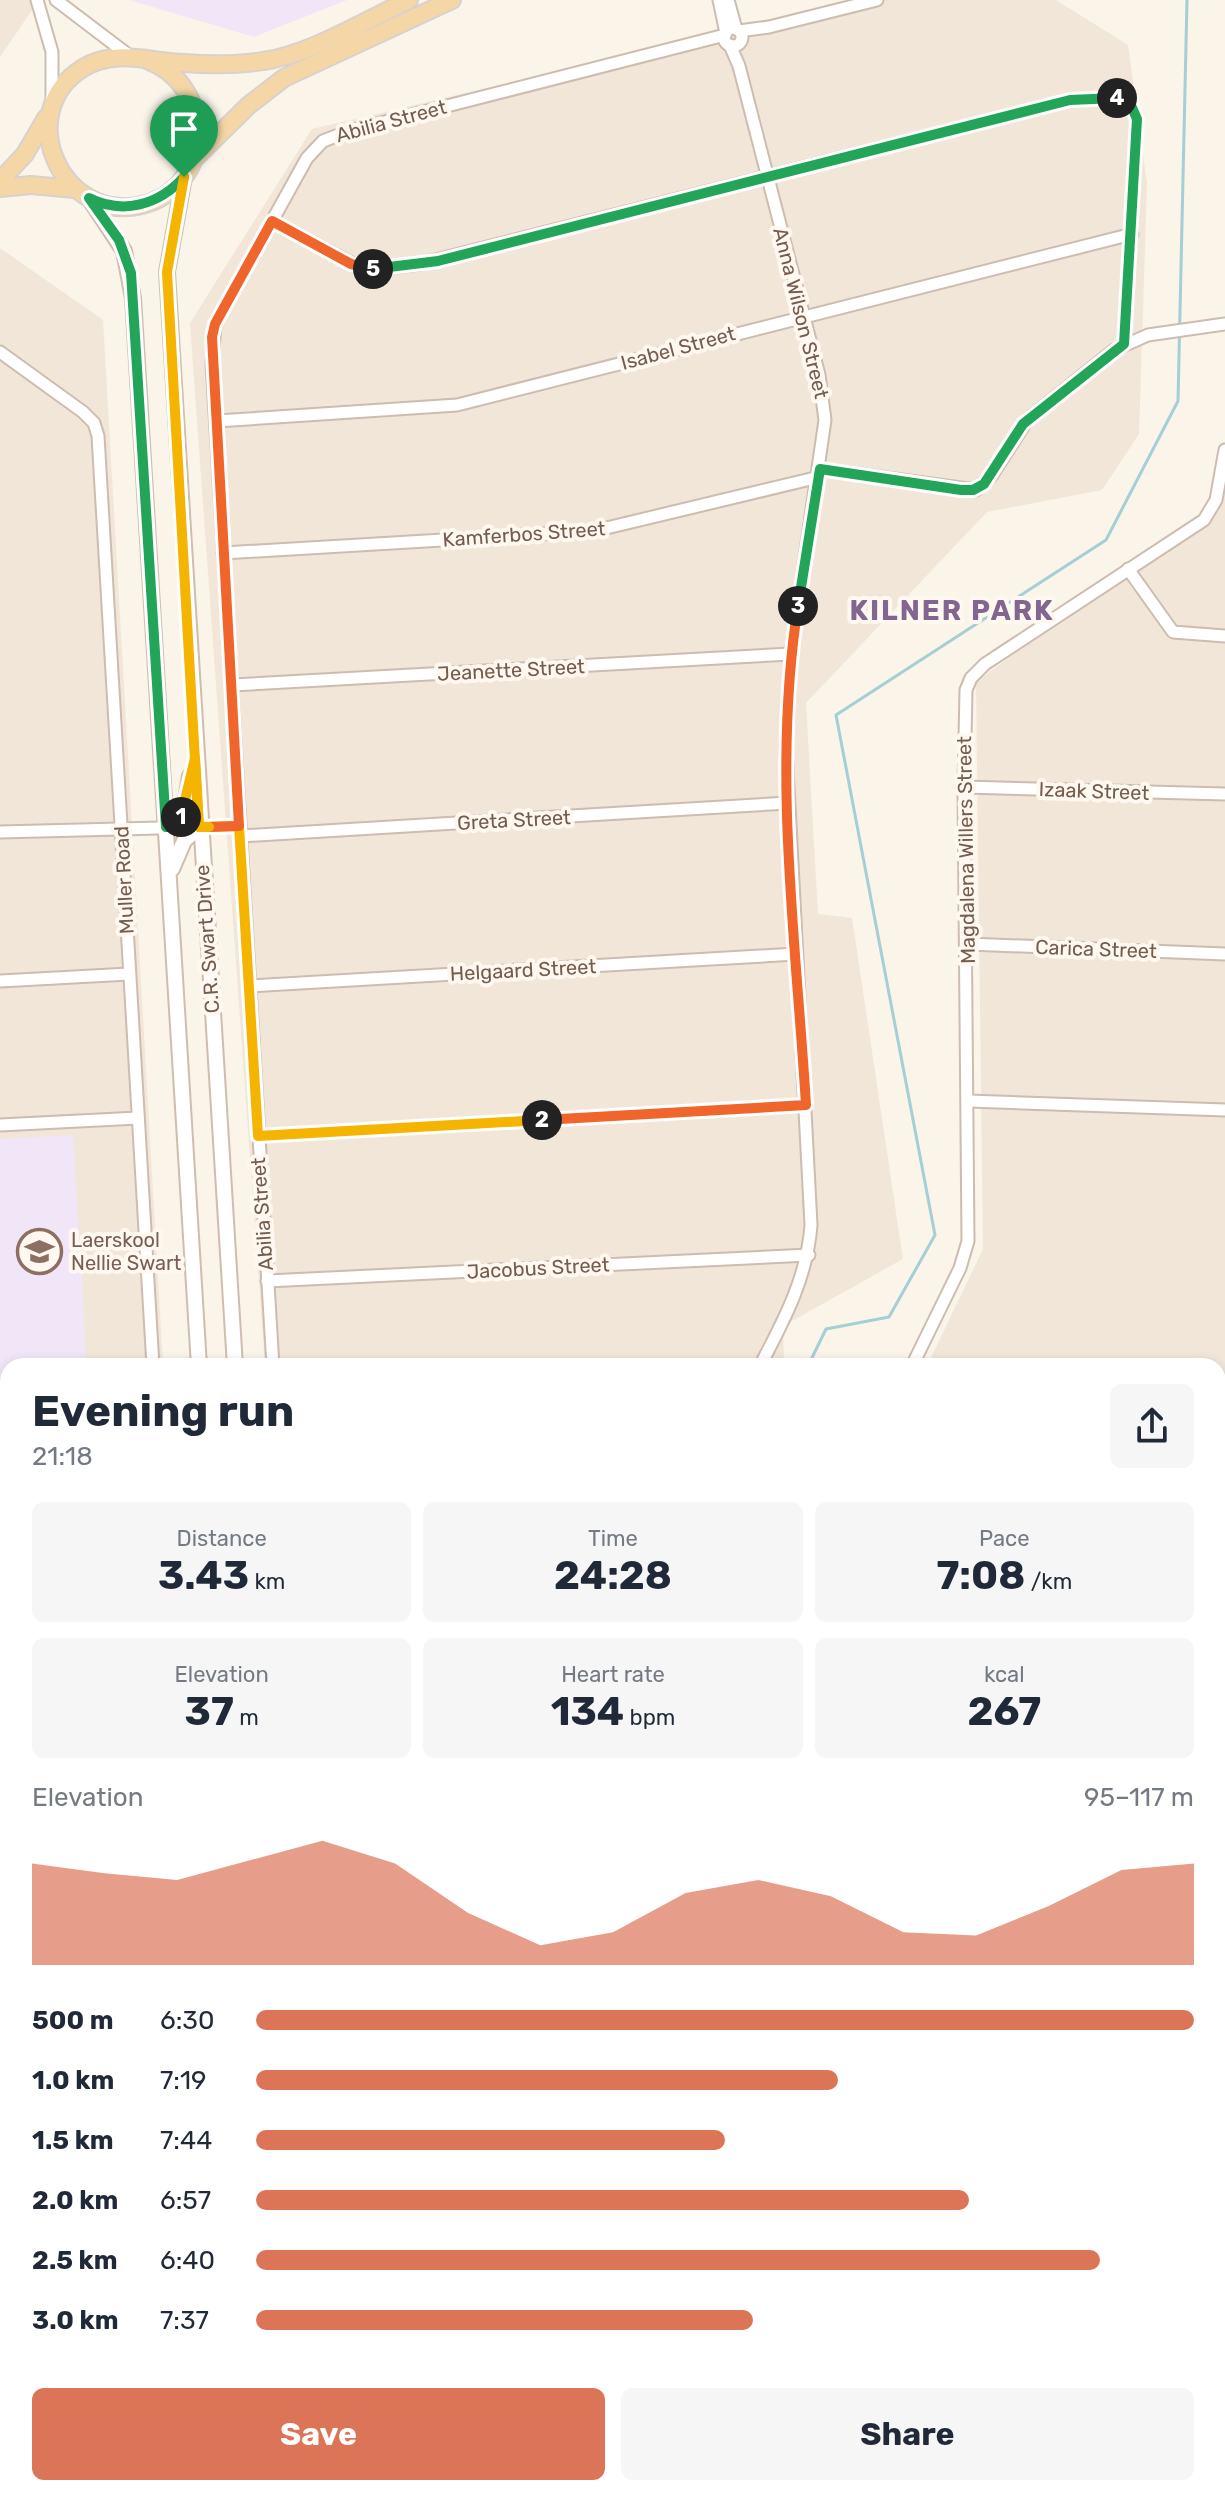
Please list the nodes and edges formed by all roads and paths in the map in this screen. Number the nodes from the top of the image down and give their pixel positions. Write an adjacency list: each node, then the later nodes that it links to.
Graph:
1 (37, 0): 10 (street)
2 (56, 0): 9 (street)
3 (409, 0): 9 (main road)
4 (452, 0): 11 (main road)
5 (719, 0): 8 (street, Anna Wilson Street)
6 (728, 0): 8 (street, Anna Wilson Street)
7 (877, 0): 8 (street, Abilia Street)
8 (733, 37): 12 (street, Anna Wilson Street); 17 (street, Abilia Street)
9 (139, 58): 10 (main road); 11 (main road)
10 (52, 109): 14 (main road); 16 (main road)
11 (194, 160): 13 (main road)
12 (767, 176): 17 (street); 18 (street); 19 (street, Anna Wilson Street)
13 (184, 177): 16 (main road); 32 (main road, C.R. Swart Drive)
14 (0, 181)
15 (0, 188): 16 (main road)
16 (82, 194): 37 (main road, C.R. Swart Drive)
17 (272, 221): 23 (street, Abilia Street)
18 (1132, 234): 19 (street, Isabel Street); 21 (street)
19 (804, 316): 23 (street, Isabel Street); 25 (street, Anna Wilson Street)
20 (1225, 324): 21 (street, Kamferbos Street)
21 (1124, 344): 25 (street, Kamferbos Street)
22 (0, 352): 36 (street, Muller Road)
23 (217, 421): 27 (street, Abilia Street)
24 (1225, 450): 26 (street, Magdalena Willers Street)
25 (820, 473): 27 (street, Kamferbos Street); 30 (street, Anna Wilson Street)
26 (1223, 475): 28 (street, Magdalena Willers Street)
27 (223, 553): 31 (street, Abilia Street)
28 (1128, 569): 29 (street); 33 (street, Magdalena Willers Street)
29 (1225, 636)
30 (791, 654): 31 (street, Jeanette Street); 35 (street, Anna Wilson Street)
31 (232, 685): 39 (street, Abilia Street)
32 (195, 758): 37 (main road); 38 (main road, C.R. Swart Drive)
33 (964, 787): 34 (street, Izaak Street); 42 (street, Magdalena Willers Street)
34 (1225, 794)
35 (788, 803): 39 (street, Greta Street); 43 (street, Anna Wilson Street)
36 (121, 826): 37 (street, Greta Street); 40 (street, Greta Street); 45 (street, Muller Road)
37 (166, 827): 38 (street, Greta Street); 41 (main road, C.R. Swart Drive)
38 (199, 827): 39 (street, Greta Street); 41 (main road); 58 (main road, C.R. Swart Drive)
39 (240, 831): 47 (street, Abilia Street)
40 (0, 832)
41 (169, 876): 57 (main road, C.R. Swart Drive)
42 (968, 944): 44 (street, Carica Street); 48 (street, Magdalena Willers Street)
43 (796, 954): 47 (street, Helgaard Street); 49 (street, Anna Wilson Street)
44 (1225, 954)
45 (129, 974): 46 (street); 51 (street, Muller Road)
46 (0, 981)
47 (249, 986): 53 (street, Abilia Street)
48 (969, 1101): 50 (street); 61 (street, Magdalena Willers Street)
49 (806, 1105): 53 (street); 54 (street, Anna Wilson Street)
50 (1225, 1110)
51 (138, 1118): 52 (street); 56 (street, Muller Road)
52 (0, 1125)
53 (258, 1136): 55 (street, Abilia Street)
54 (809, 1255): 55 (street, Jacobus Street); 60 (street, Anna Wilson Street)
55 (267, 1281): 59 (street, Abilia Street)
56 (153, 1358)
57 (199, 1358)
58 (234, 1358)
59 (272, 1358)
60 (764, 1358)
61 (916, 1358)

